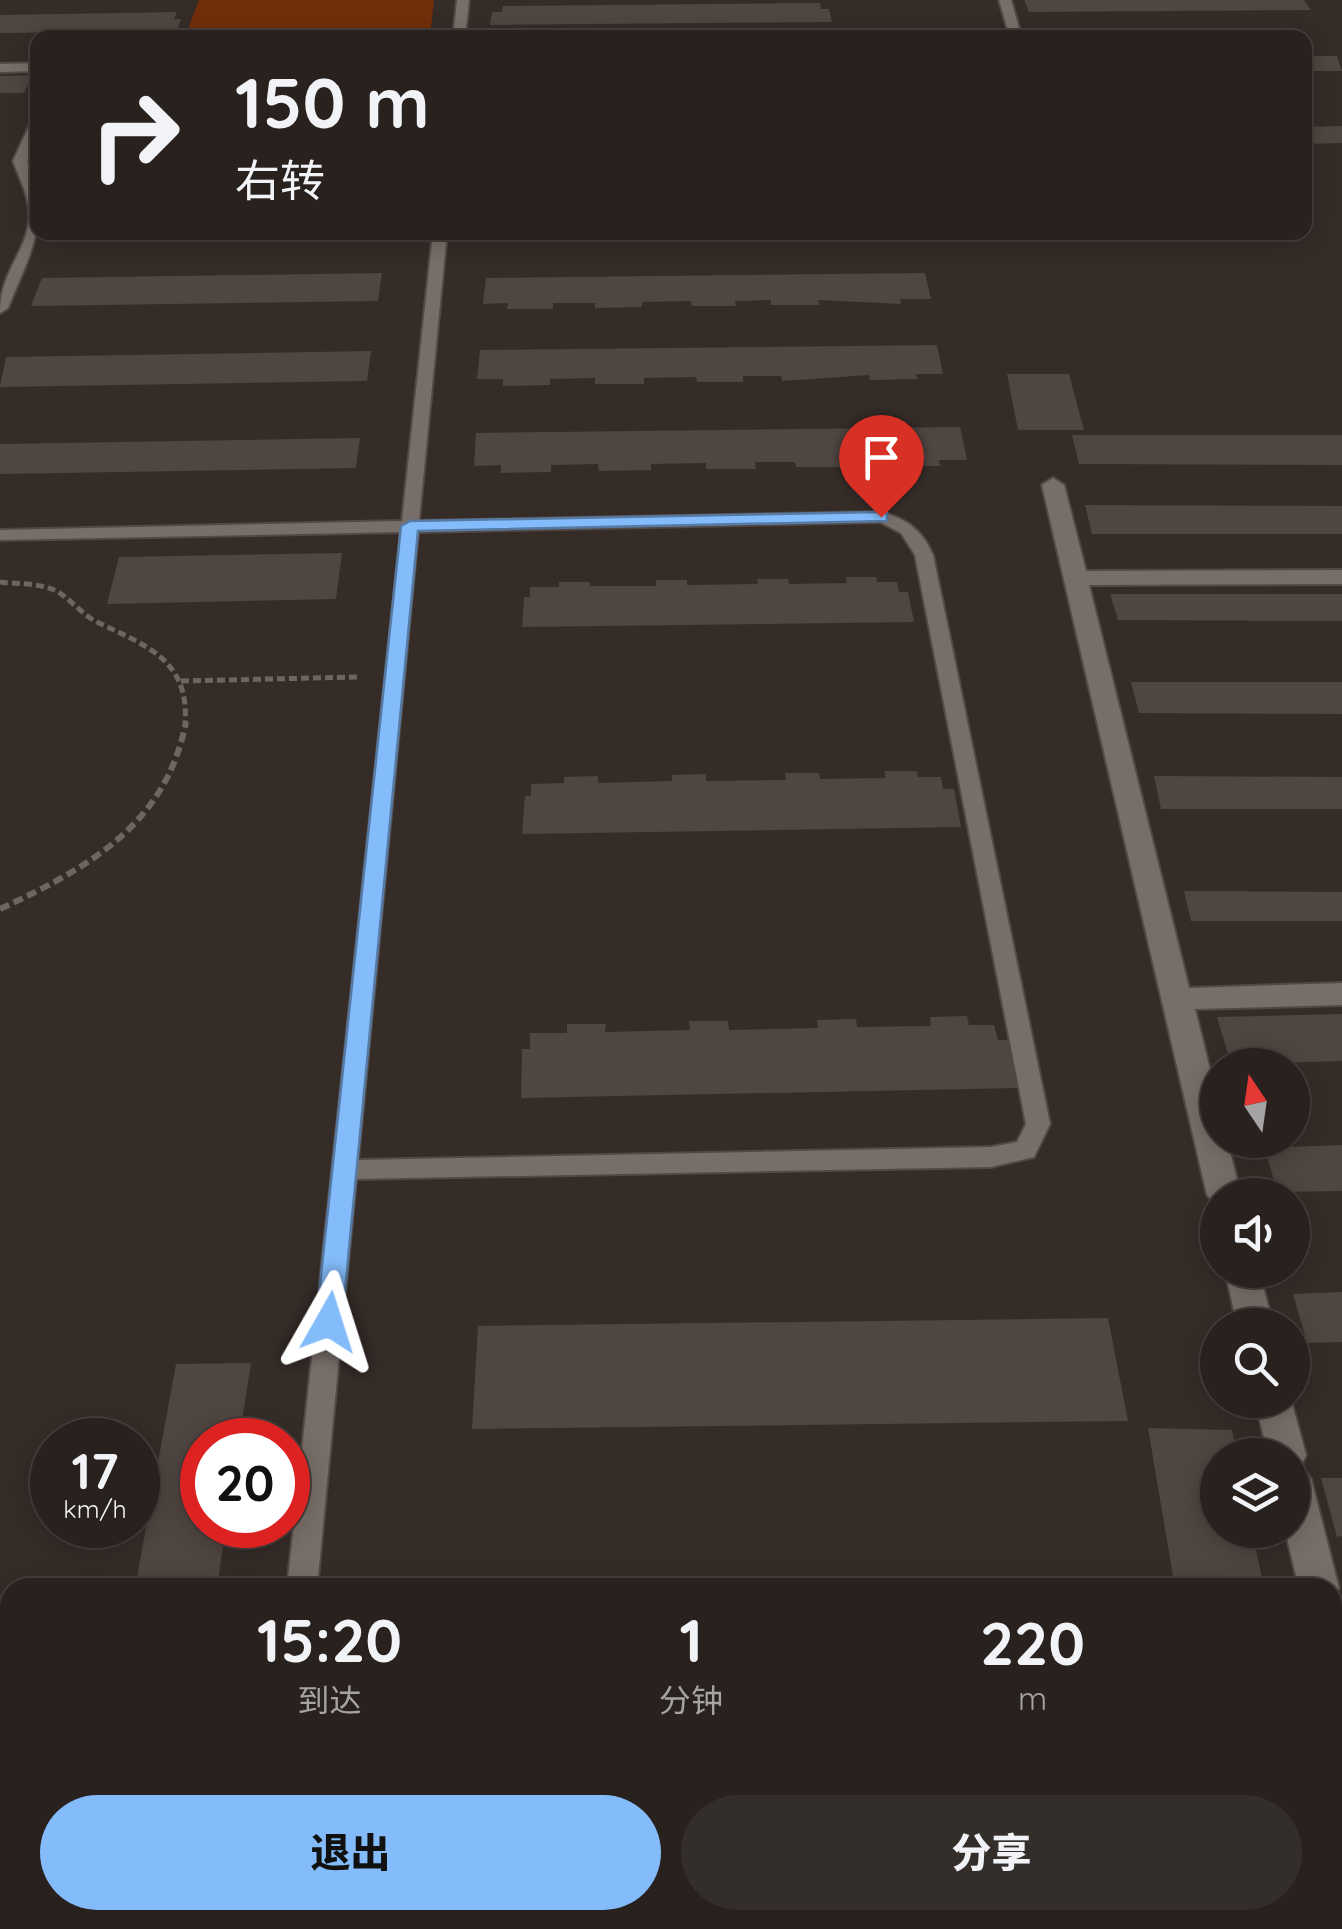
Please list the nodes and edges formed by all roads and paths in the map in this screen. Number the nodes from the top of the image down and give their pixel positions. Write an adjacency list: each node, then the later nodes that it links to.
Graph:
1 (463, 0): 3 (lane)
2 (1005, 0): 4 (lane)
3 (461, 30)
4 (1014, 30)
5 (0, 68): 6 (lane)
6 (30, 68)
7 (30, 140): 8 (lane)
8 (30, 186)
9 (30, 237): 11 (lane)
10 (439, 240): 13 (lane)
11 (0, 308)
12 (1052, 486): 15 (street)
13 (410, 526): 14 (lane); 18 (lane); 23 (lane)
14 (0, 534)
15 (1075, 578): 16 (street); 22 (street)
16 (1342, 578)
17 (0, 582): 19 (path)
18 (394, 676): 19 (path); 23 (lane)
19 (181, 680): 20 (path)
20 (0, 908)
21 (1342, 994): 22 (street)
22 (1176, 999): 24 (street)
23 (344, 1170): 26 (lane)
24 (1220, 1178)
25 (1308, 1548): 27 (street)
26 (303, 1578)
27 (1316, 1578)

